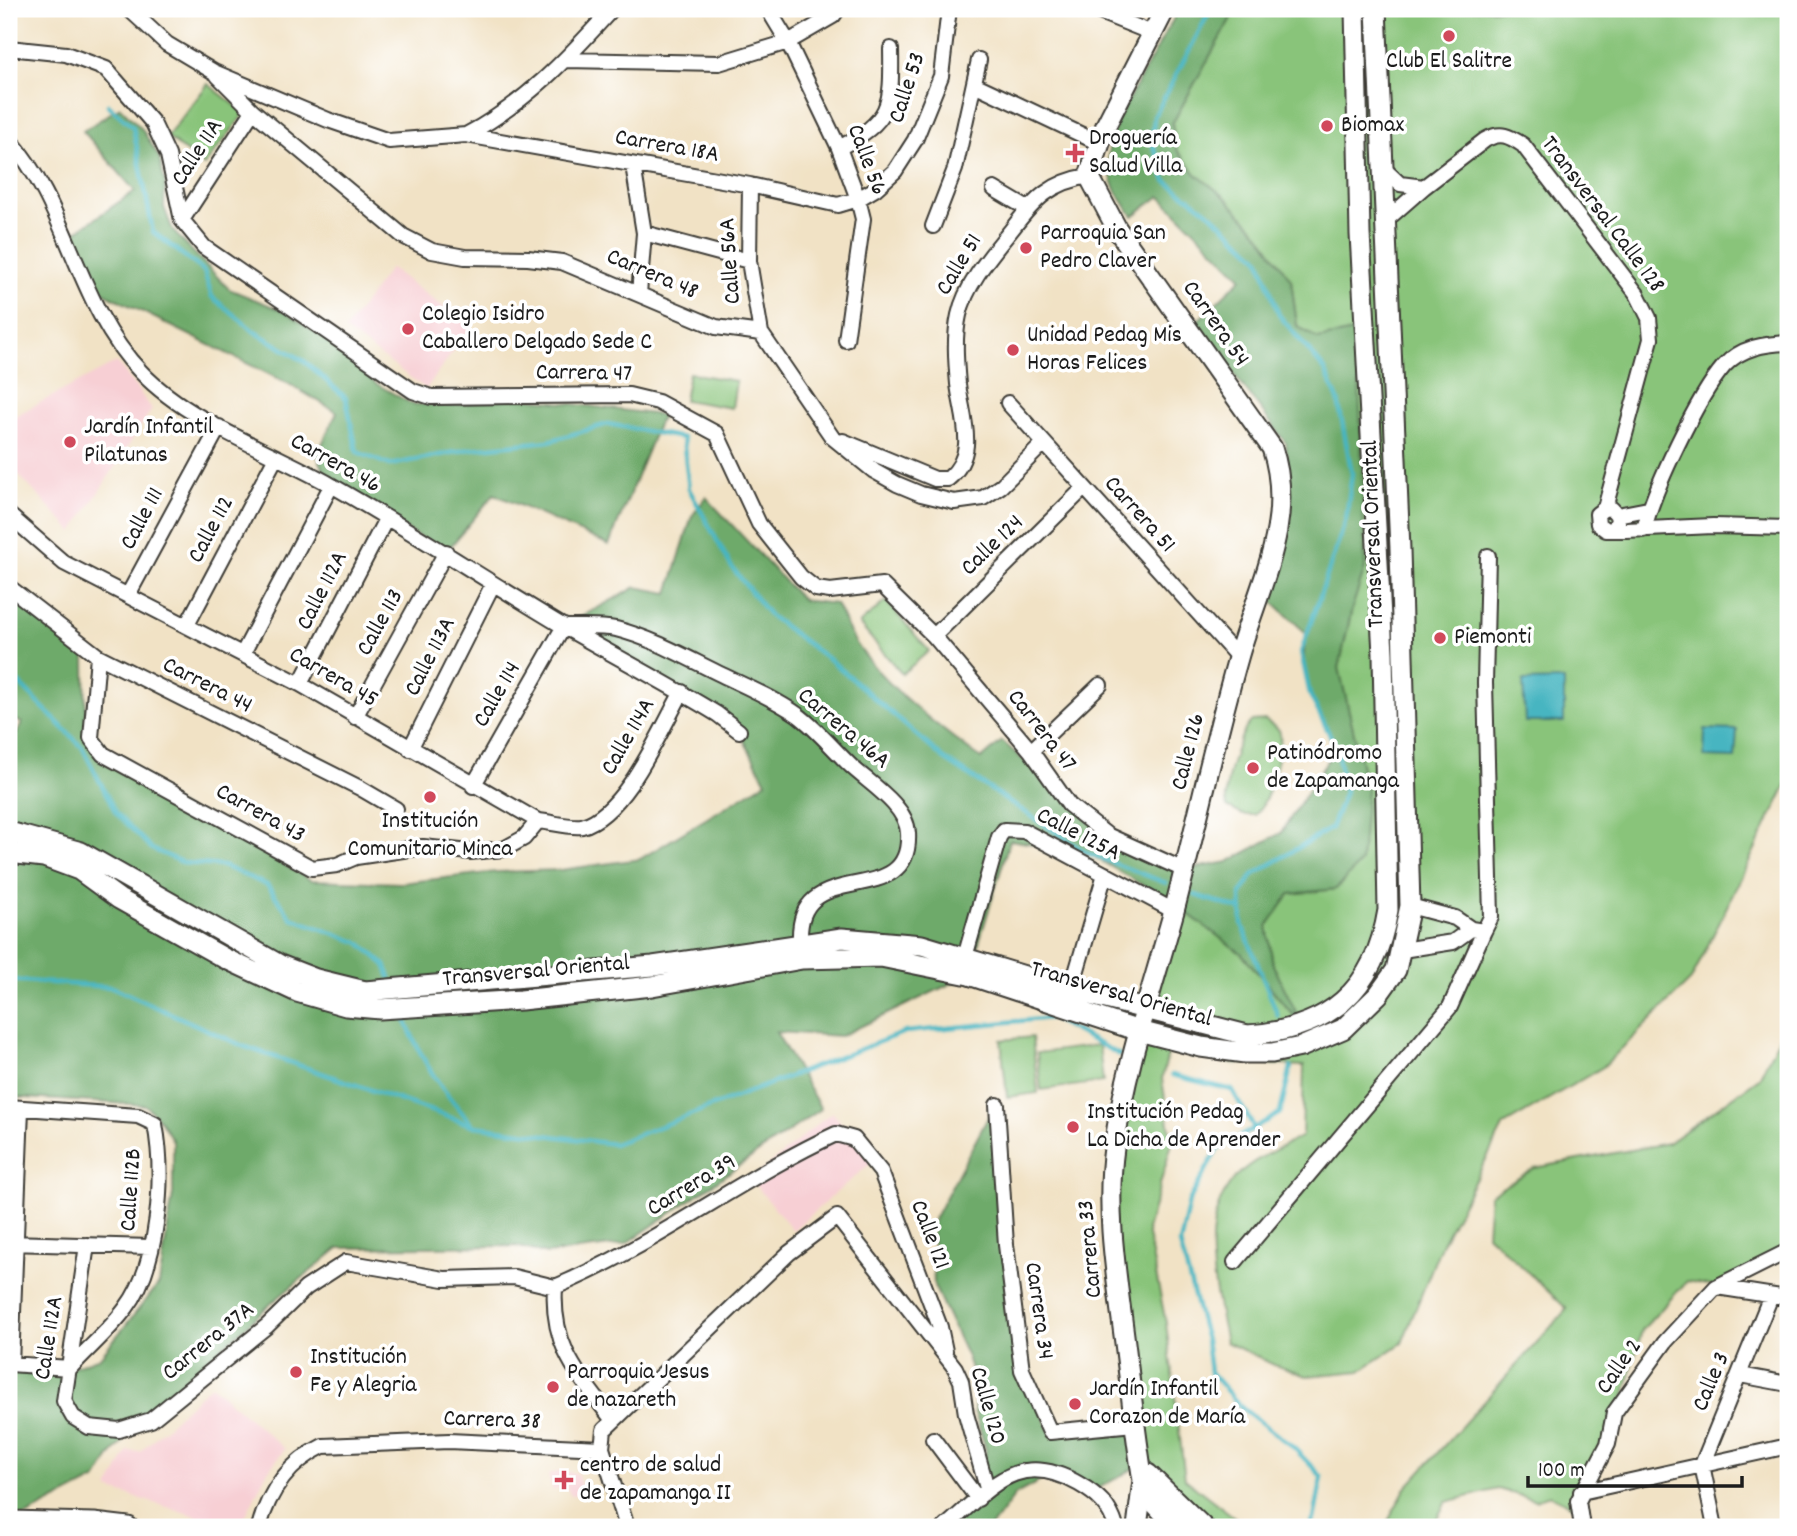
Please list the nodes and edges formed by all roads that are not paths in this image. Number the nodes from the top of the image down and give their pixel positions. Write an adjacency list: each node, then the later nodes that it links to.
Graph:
1 (130, 9): 16 (street, Carrera 48)
2 (612, 9): 14 (street)
3 (768, 9): 11 (street, Calle 56)
4 (838, 9): 11 (street)
5 (949, 9): 29 (street, Calle 53)
6 (1092, 9): 10 (street)
7 (1165, 9): 10 (main road)
8 (1355, 9): 87 (main road, Transversal Oriental)
9 (1376, 9): 24 (main road, Transversal Oriental)
10 (1152, 33): 21 (main road)
11 (788, 42): 14 (street); 22 (street, Calle 56)
12 (9, 48): 31 (street, Carrera 47)
13 (891, 49): 22 (street)
14 (566, 60): 19 (street)
15 (979, 60): 17 (street)
16 (214, 72): 18 (street, Carrera 48); 19 (street, Carrera 48)
17 (974, 84): 21 (street); 33 (street)
18 (253, 111): 31 (street, Calle 11A); 36 (street, Carrera 48)
19 (466, 135): 23 (street, Carrera 18A)
20 (9, 139): 41 (street, Carrera 46)
21 (1099, 143): 25 (main road)
22 (839, 148): 29 (street, Calle 56)
23 (633, 164): 26 (street, Carrera 18A); 34 (street)
24 (1383, 168): 27 (street); 32 (main road, Transversal Oriental)
25 (1089, 176): 30 (street, Calle 51); 47 (main road, Carrera 54)
26 (750, 185): 29 (street, Carrera 18A); 35 (street, Calle 56A)
27 (1424, 187): 32 (street, Transversal Calle 128); 50 (street, Transversal Calle 128)
28 (994, 189): 30 (street)
29 (858, 199): 38 (street, Calle 56)
30 (1028, 209): 42 (street, Calle 51)
31 (182, 220): 61 (street, Carrera 47)
32 (1384, 222): 80 (main road, Transversal Oriental)
33 (933, 226)
34 (644, 233): 35 (street); 36 (street)
35 (749, 261): 37 (street, Calle 56A)
36 (639, 294): 37 (street, Carrera 48)
37 (761, 333): 42 (street)
38 (846, 340)
39 (1788, 343): 48 (street)
40 (1008, 403): 43 (street, Carrera 51)
41 (219, 427): 44 (street, Carrera 46); 58 (street, Calle 111)
42 (832, 437): 43 (street)
43 (1043, 444): 46 (street, Carrera 51)
44 (276, 457): 45 (street, Carrera 46); 59 (street, Calle 112)
45 (331, 486): 51 (street, Carrera 46); 62 (street)
46 (1084, 488): 61 (street, Calle 124); 64 (street, Carrera 51)
47 (1281, 506): 64 (main road, Calle 126)
48 (1648, 509): 50 (street); 53 (street)
49 (9, 515): 58 (street, Carrera 45)
50 (1611, 517): 53 (street)
51 (386, 519): 54 (street, Carrera 46); 65 (street, Calle 112A)
52 (1788, 528): 53 (street)
53 (1644, 530)
54 (446, 552): 56 (street, Carrera 46); 68 (street, Calle 113)
55 (1488, 555): 82 (street)
56 (494, 584): 60 (street, Carrera 46); 70 (street, Calle 113A)
57 (9, 587): 63 (street, Carrera 44)
58 (128, 595): 59 (street, Carrera 45)
59 (187, 625): 62 (street, Carrera 45)
60 (564, 626): 67 (street, Carrera 46); 72 (street, Calle 114); 84 (street, Carrera 46A)
61 (934, 636): 71 (street, Carrera 47)
62 (243, 653): 65 (street, Carrera 45)
63 (98, 656): 73 (street, Carrera 44); 74 (street, Carrera 43)
64 (1238, 657): 78 (main road, Calle 126)
65 (300, 684): 68 (street, Carrera 45)
66 (1100, 685): 71 (street)
67 (681, 692): 69 (street, Carrera 46); 75 (street, Calle 114A)
68 (355, 717): 70 (street, Carrera 45)
69 (739, 731)
70 (410, 749): 72 (street, Carrera 45)
71 (1031, 751): 78 (street, Carrera 47)
72 (473, 786): 74 (street, Carrera 45)
73 (396, 809)
74 (538, 821): 75 (street, Carrera 45)
75 (580, 826)
76 (9, 832): 84 (main road, Transversal Oriental)
77 (9, 853): 84 (main road, Transversal Oriental)
78 (1184, 870): 81 (main road, Calle 126)
79 (1105, 874): 81 (street, Calle 125A); 85 (street, Calle 125A); 86 (street)
80 (1410, 906): 82 (street); 83 (main road, Transversal Oriental)
81 (1174, 911): 87 (main road, Calle 126)
82 (1477, 930): 83 (street); 96 (street)
83 (1402, 950): 88 (main road, Transversal Oriental)
84 (801, 951): 85 (main road, Transversal Oriental); 88 (main road, Transversal Oriental)
85 (965, 957): 86 (main road, Transversal Oriental)
86 (1071, 990): 87 (main road, Transversal Oriental)
87 (1144, 1010): 88 (main road, Carrera 33)
88 (1139, 1031): 107 (main road, Carrera 33)
89 (997, 1105): 107 (street, Carrera 34)
90 (15, 1108): 92 (street); 94 (street, Calle 112B)
91 (854, 1139): 97 (street, Carrera 39); 101 (street, Calle 121)
92 (12, 1243): 93 (street); 102 (street)
93 (87, 1245): 94 (street); 103 (street, Calle 112A)
94 (150, 1247): 103 (street, Calle 112B)
95 (1788, 1251): 98 (street)
96 (1235, 1262)
97 (555, 1287): 106 (street); 108 (street, Carrera 37A)
98 (1716, 1287): 99 (street); 114 (street, Calle 2)
99 (1771, 1296): 100 (street); 104 (street, Calle 3)
100 (1788, 1298)
101 (946, 1356): 106 (street, Calle 120); 115 (street, Calle 120)
102 (10, 1364): 103 (street)
103 (70, 1368): 108 (street, Calle 112A)
104 (1740, 1375): 105 (street); 112 (street, Calle 3)
105 (1788, 1384)
106 (612, 1419): 111 (street)
107 (1134, 1424): 113 (main road, Carrera 33)
108 (89, 1427)
109 (933, 1439): 115 (street)
110 (1788, 1446): 112 (street)
111 (602, 1448): 118 (street, Carrera 38); 119 (street)
112 (1702, 1465): 114 (street); 127 (street)
113 (1142, 1473): 122 (main road); 123 (main road, Carrera 33); 125 (main road)
114 (1581, 1492): 126 (street)
115 (983, 1494): 120 (street); 121 (street, Calle 120)
116 (12, 1523): 117 (main road)
117 (128, 1527)
118 (258, 1527)
119 (627, 1527)
120 (945, 1527)
121 (1116, 1527)
122 (1136, 1527)
123 (1175, 1527): 124 (main road)
124 (1194, 1527)
125 (1203, 1527)
126 (1582, 1527)
127 (1715, 1527)

